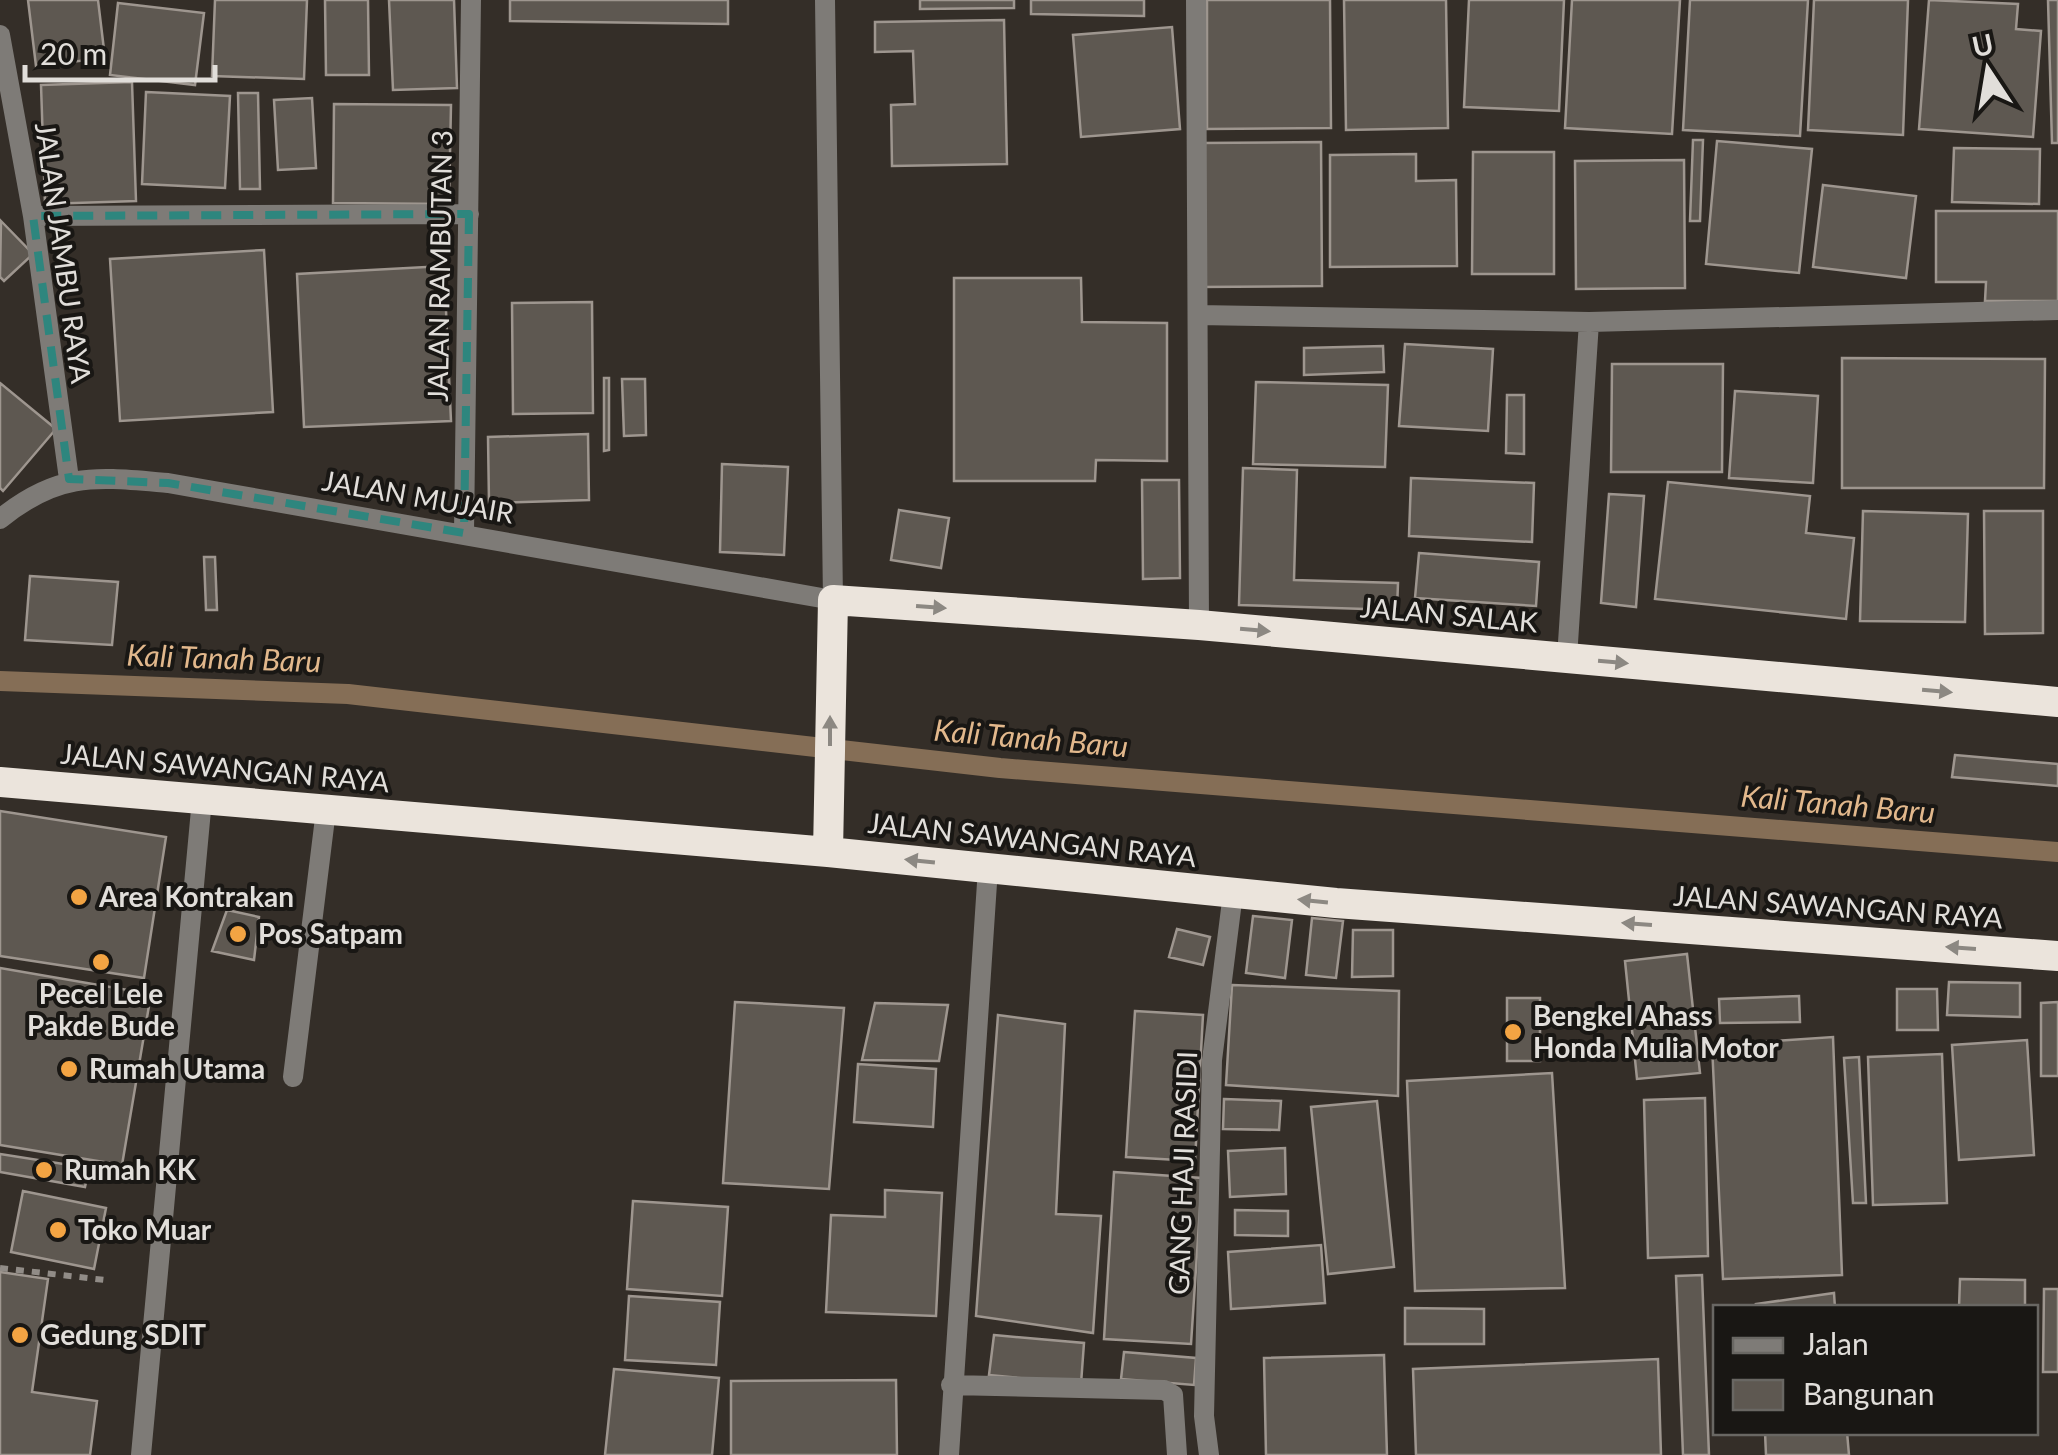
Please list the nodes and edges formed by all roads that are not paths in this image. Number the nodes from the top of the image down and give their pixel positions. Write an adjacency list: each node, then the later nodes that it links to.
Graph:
1 (471, 0): 5 (street, JALAN RAMBUTAN 3)
2 (825, 0): 13 (street)
3 (1196, 0): 8 (street)
4 (0, 35): 6 (street, JALAN JAMBU RAYA)
5 (469, 214): 6 (street); 12 (street, JALAN RAMBUTAN 3)
6 (33, 216): 10 (street, JALAN JAMBU RAYA)
7 (2058, 310): 9 (street)
8 (1198, 315): 9 (street); 14 (street)
9 (1589, 322): 15 (street)
10 (69, 480): 11 (street, JALAN MUJAIR); 12 (street, JALAN MUJAIR)
11 (0, 519)
12 (464, 534): 13 (street, JALAN MUJAIR)
13 (833, 600): 14 (highway, JALAN SALAK, one-way to 14); 20 (highway, one-way to 13)
14 (1199, 625): 15 (highway, JALAN SALAK, one-way to 15)
15 (1567, 658): 16 (highway, JALAN SALAK, one-way to 16)
16 (2058, 702)
17 (0, 782): 18 (highway, JALAN SAWANGAN RAYA)
18 (202, 799): 19 (highway, JALAN SAWANGAN RAYA); 26 (street)
19 (326, 810): 20 (highway, JALAN SAWANGAN RAYA); 24 (street)
20 (828, 852): 21 (highway, JALAN SAWANGAN RAYA, one-way to 20)
21 (988, 868): 22 (highway, JALAN SAWANGAN RAYA); 25 (street)
22 (1233, 893): 23 (highway, JALAN SAWANGAN RAYA, one-way to 22); 29 (street, GANG HAJI RASIDI)
23 (2058, 956)
24 (293, 1077)
25 (950, 1386): 27 (street); 28 (street)
26 (141, 1455)
27 (949, 1455)
28 (1176, 1455)
29 (1209, 1455)

